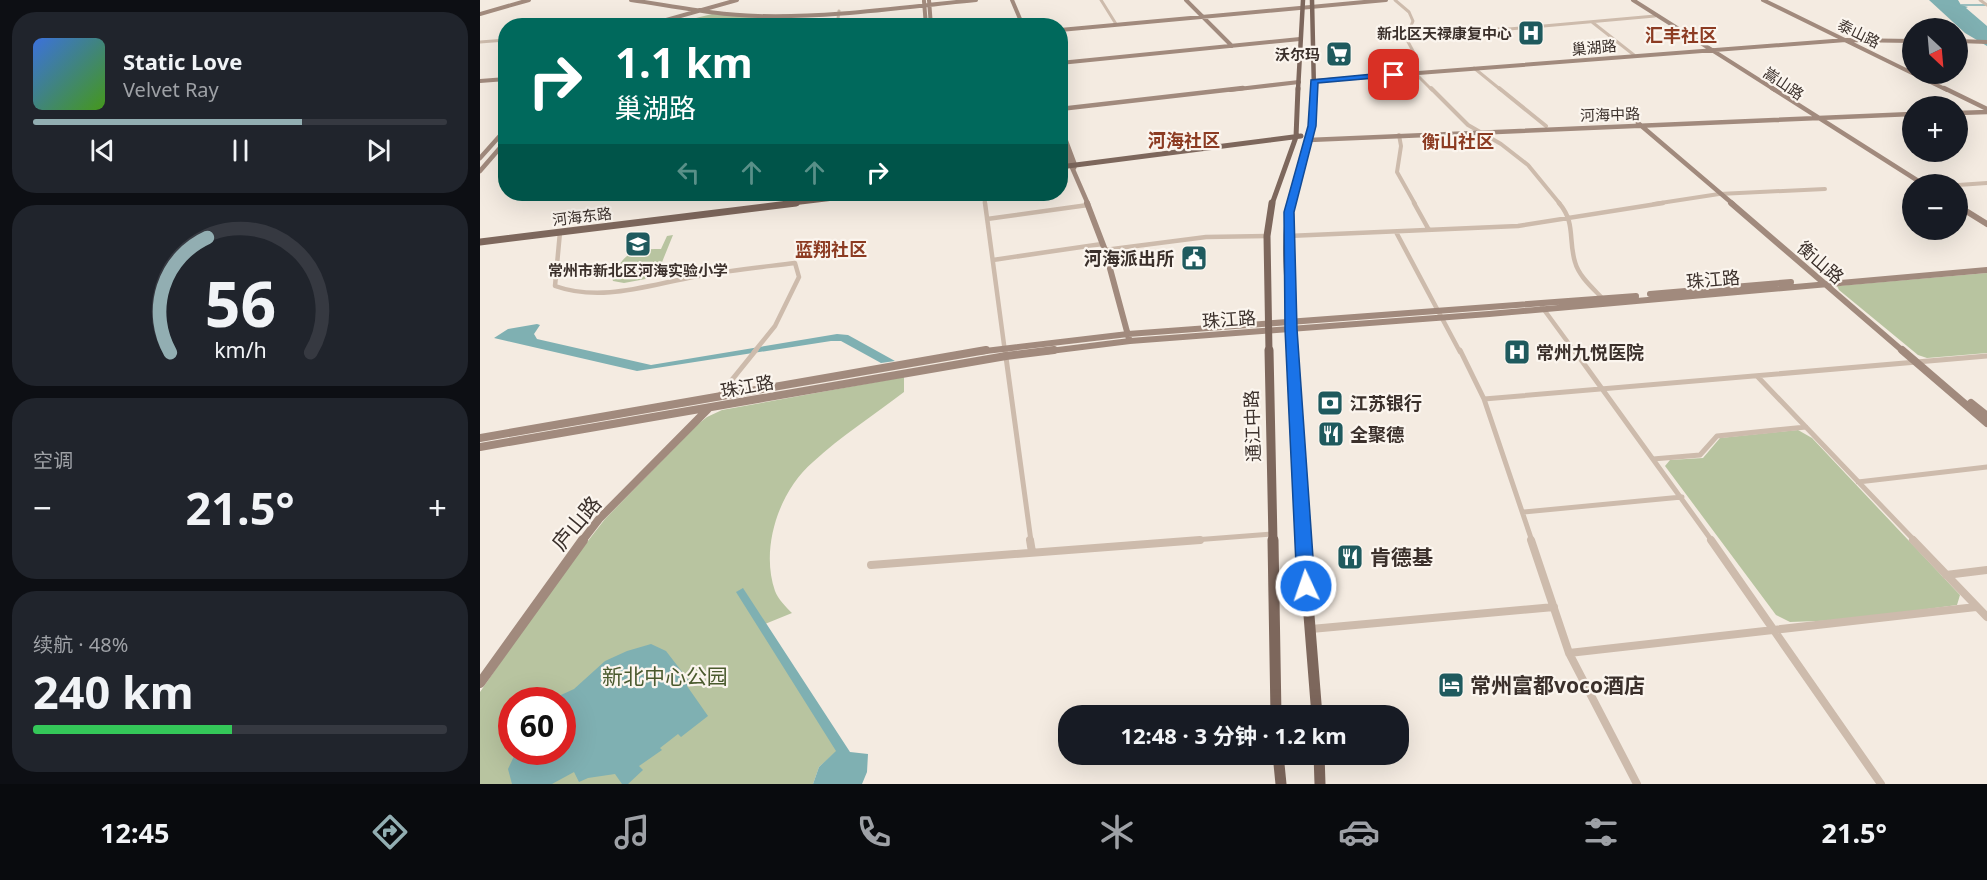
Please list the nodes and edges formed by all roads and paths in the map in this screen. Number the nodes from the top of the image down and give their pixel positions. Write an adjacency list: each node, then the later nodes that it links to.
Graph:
1 (529, 0): 26 (street)
2 (631, 0): 24 (street)
3 (645, 0): 24 (street)
4 (736, 0): 24 (street)
5 (744, 0): 23 (street)
6 (960, 0): 19 (street)
7 (976, 0): 19 (street)
8 (1012, 0): 35 (street)
9 (1101, 0): 37 (street)
10 (1186, 0): 27 (street)
11 (1191, 0): 27 (street)
12 (1354, 0): 20 (street)
13 (1386, 0): 20 (street)
14 (1395, 0): 39 (street)
15 (1633, 0): 29 (street, 嵩山路)
16 (1763, 0): 41 (street, 泰山路)
17 (1768, 0): 41 (street, 泰山路)
18 (1980, 0): 22 (street)
19 (927, 2): 23 (street); 25 (street); 33 (street); 34 (street)
20 (1312, 3): 21 (street); 56 (main road)
21 (1302, 4): 27 (street); 40 (main road, 通江中路)
22 (1986, 4)
23 (711, 9): 24 (street)
24 (703, 10): 28 (street); 30 (street); 31 (street)
25 (839, 12): 28 (street); 32 (street)
26 (480, 14)
27 (1203, 15): 37 (street); 47 (street)
28 (783, 16)
29 (1655, 16): 36 (street); 48 (street, 嵩山路)
30 (674, 18)
31 (680, 18)
32 (838, 18)
33 (926, 18)
34 (930, 18)
35 (1020, 18)
36 (1592, 22): 39 (street); 49 (street)
37 (1117, 24): 38 (street)
38 (1068, 28)
39 (1410, 28): 53 (street)
40 (1300, 39): 47 (street); 57 (main road, 通江中路)
41 (1849, 40): 43 (street, 巢湖路); 48 (street, 巢湖路); 51 (street, 泰山路)
42 (498, 41): 44 (street)
43 (1902, 41)
44 (480, 42)
45 (1968, 42): 46 (street)
46 (1987, 42)
47 (1232, 46): 50 (street)
48 (1712, 50): 49 (street, 巢湖路); 67 (street, 嵩山路)
49 (1634, 56): 52 (street, 巢湖路)
50 (1068, 62)
51 (1902, 66)
52 (1474, 68): 53 (street, 巢湖路); 70 (street)
53 (1414, 73): 56 (street, 巢湖路); 72 (street)
54 (498, 79): 55 (street)
55 (480, 80)
56 (1314, 81): 77 (main road)
57 (1299, 82): 62 (street); 76 (main road, 通江中路)
58 (1938, 84): 60 (street, 泰山路)
59 (1940, 84): 60 (street)
60 (1969, 99): 61 (street); 63 (street)
61 (1968, 107)
62 (1068, 108)
63 (1987, 109): 64 (street); 65 (street)
64 (1968, 110)
65 (1968, 112)
66 (1902, 113): 67 (street, 河海中路)
67 (1813, 116): 68 (street, 河海中路); 69 (street, 河海中路); 85 (street, 嵩山路)
68 (1640, 123): 69 (street, 河海中路); 70 (street, 河海中路); 71 (street, 河海中路); 74 (street, 衡山路)
69 (1681, 123): 74 (street)
70 (1546, 126): 72 (street, 河海中路)
71 (1598, 126): 72 (street, 河海中路); 74 (street)
72 (1477, 130): 73 (street, 河海中路); 77 (street, 河海中路); 95 (street)
73 (1399, 135): 77 (street, 河海中路); 98 (street)
74 (1654, 136): 89 (street, 衡山路)
75 (498, 138): 81 (street)
76 (1296, 138): 77 (main road); 82 (main road); 101 (main road, 通江中路)
77 (1310, 138): 102 (main road)
78 (498, 150): 84 (street)
79 (1068, 150): 82 (street)
80 (1068, 156): 82 (street)
81 (480, 158)
82 (1073, 166): 83 (main road); 93 (street)
83 (1068, 167)
84 (480, 171)
85 (1907, 174)
86 (1987, 183): 87 (street)
87 (1968, 184)
88 (1825, 189): 89 (street)
89 (1722, 194): 95 (street); 107 (street, 衡山路)
90 (785, 201): 103 (main road, 河海东路)
91 (810, 201): 99 (main road, 河海东路)
92 (985, 201): 96 (street)
93 (1088, 205): 96 (street); 104 (street)
94 (1968, 212): 97 (street)
95 (1570, 218): 98 (street); 108 (street)
96 (987, 219): 105 (street)
97 (1987, 224)
98 (1429, 230): 100 (street)
99 (560, 232): 103 (main road, 河海东路); 120 (street)
100 (1395, 232): 102 (street); 110 (street)
101 (1267, 236): 104 (street); 112 (main road, 通江中路)
102 (1288, 236): 111 (main road)
103 (480, 240)
104 (1103, 247): 105 (street); 113 (street)
105 (993, 260): 114 (street)
106 (1987, 268): 107 (street, 珠江路)
107 (1823, 281): 108 (street, 珠江路); 117 (street, 衡山路)
108 (1604, 301): 109 (street, 珠江路)
109 (1541, 306): 110 (street, 珠江路); 119 (street)
110 (1441, 314): 111 (street, 珠江路); 121 (street)
111 (1291, 325): 112 (street, 珠江路); 141 (main road)
112 (1268, 328): 113 (street, 珠江路); 133 (main road, 通江中路)
113 (1129, 337): 114 (street, 珠江路); 115 (street, 珠江路)
114 (1004, 347): 115 (street); 120 (street, 珠江路)
115 (1006, 356): 122 (street, 珠江路); 134 (street)
116 (1987, 356): 117 (street)
117 (1918, 362): 118 (street); 123 (street, 衡山路); 124 (street, 衡山路)
118 (1757, 376): 119 (street); 125 (street)
119 (1602, 389): 121 (street); 128 (street)
120 (716, 399): 122 (street, 庐山路); 126 (street, 珠江路)
121 (1484, 399): 132 (street)
122 (709, 408): 127 (street, 珠江路); 144 (street, 庐山路)
123 (1987, 416)
124 (1987, 423)
125 (1806, 428): 128 (street); 130 (street)
126 (480, 438)
127 (480, 447)
128 (1653, 459): 131 (street)
129 (1987, 467): 130 (street)
130 (1858, 482): 137 (street)
131 (1682, 497): 132 (street); 142 (street)
132 (1523, 512): 138 (street)
133 (1273, 534): 134 (street); 145 (main road, 通江中路)
134 (1032, 552): 135 (street)
135 (871, 565)
136 (1987, 570): 137 (street)
137 (1946, 575): 139 (street)
138 (1554, 607): 141 (street); 143 (street)
139 (1976, 607): 140 (street); 142 (street)
140 (1987, 617)
141 (1309, 630): 146 (main road)
142 (1775, 630): 143 (street); 152 (street)
143 (1569, 653): 151 (street)
144 (480, 683)
145 (1276, 705)
146 (1316, 705)
147 (1279, 765): 149 (main road)
148 (1319, 765): 150 (main road)
149 (1281, 784)
150 (1320, 784)
151 (1638, 784)
152 (1881, 784)

